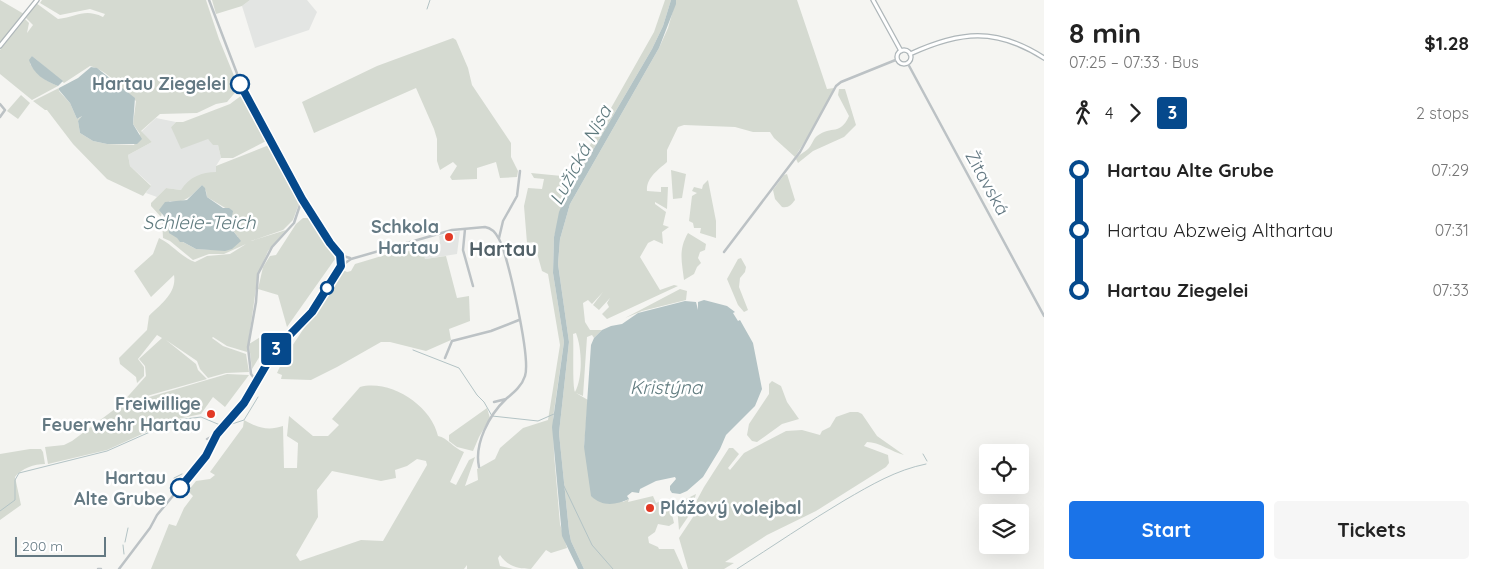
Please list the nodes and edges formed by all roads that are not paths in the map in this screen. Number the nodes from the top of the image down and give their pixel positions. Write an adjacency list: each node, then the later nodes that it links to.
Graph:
1 (37, 0): 4 (main road)
2 (209, 0): 13 (street)
3 (874, 0): 5 (main road)
4 (0, 46)
5 (901, 51): 6 (main road); 8 (main road)
6 (910, 54): 7 (main road); 9 (main road)
7 (1044, 58)
8 (898, 59): 9 (main road); 18 (street)
9 (907, 62): 23 (street, Žitavská)
10 (0, 104): 11 (street)
11 (0, 117)
12 (520, 171): 15 (street)
13 (302, 199): 19 (street); 26 (street)
14 (465, 228): 16 (street); 20 (street); 22 (street)
15 (501, 228): 16 (street); 17 (street)
16 (492, 230): 17 (street)
17 (499, 239): 24 (street)
18 (724, 252)
19 (340, 255): 20 (street); 21 (street)
20 (351, 259): 21 (street)
21 (341, 266): 26 (street)
22 (473, 286)
23 (1044, 316)
24 (519, 320): 25 (street); 27 (street)
25 (445, 358)
26 (257, 382): 29 (street)
27 (507, 398): 28 (street); 31 (street)
28 (494, 402)
29 (217, 434): 30 (street); 32 (street)
30 (207, 439)
31 (479, 467)
32 (119, 569)

